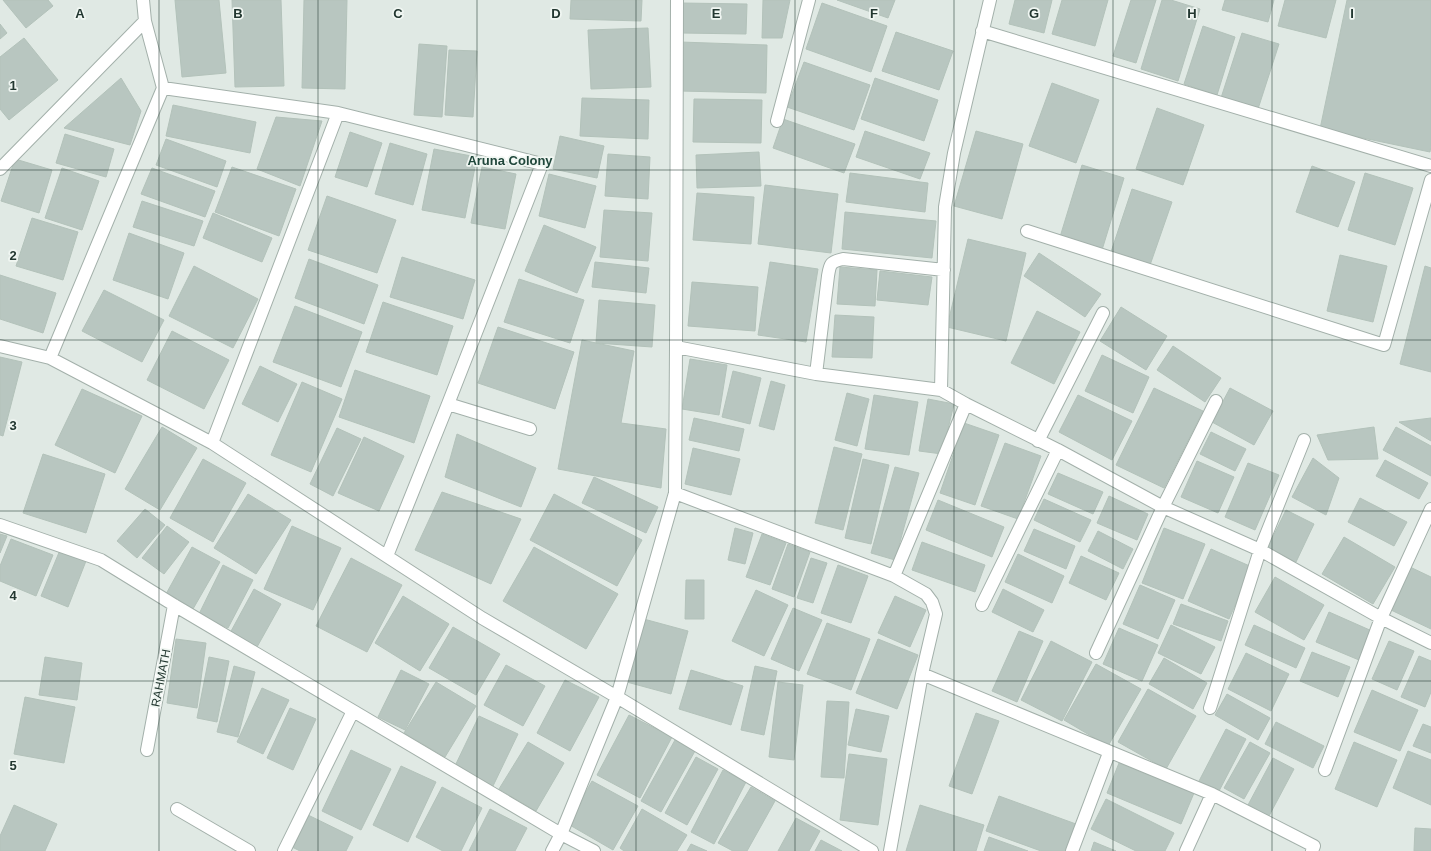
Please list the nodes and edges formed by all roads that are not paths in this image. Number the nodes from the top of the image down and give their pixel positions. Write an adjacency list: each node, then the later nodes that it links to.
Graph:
1 (143, 0): 5 (street)
2 (677, 0): 17 (street)
3 (809, 0): 9 (street)
4 (990, 0): 6 (street)
5 (145, 21): 7 (street); 11 (street)
6 (982, 31): 10 (street); 14 (street)
7 (163, 88): 8 (street); 18 (street)
8 (338, 113): 22 (street); 27 (street)
9 (777, 121)
10 (1431, 166)
11 (0, 169)
12 (1431, 180): 13 (street)
13 (1027, 231)
14 (944, 270): 19 (street); 20 (street)
15 (1103, 313): 26 (street)
16 (0, 346): 18 (street)
17 (676, 347): 19 (street); 29 (street)
18 (50, 358): 27 (street)
19 (816, 374): 20 (street)
20 (941, 390): 23 (street)
21 (1216, 401): 30 (street)
22 (448, 404): 24 (street); 34 (street)
23 (966, 404): 26 (street); 35 (street)
24 (530, 429)
25 (1304, 440): 33 (street)
26 (1038, 441): 28 (street)
27 (212, 443): 34 (street)
28 (1058, 450): 30 (street); 37 (street)
29 (675, 493): 35 (street); 42 (street)
30 (1163, 507): 33 (street); 40 (street)
31 (1431, 509): 38 (street)
32 (0, 525): 36 (street)
33 (1260, 550): 38 (street); 43 (street)
34 (387, 556): 42 (street)
35 (894, 576): 41 (street)
36 (174, 605): 44 (street); 45 (street, RAHMATH)
37 (982, 605)
38 (1381, 618): 39 (street); 47 (street)
39 (1431, 643)
40 (1096, 653)
41 (922, 674): 46 (street); 56 (street)
42 (617, 697): 50 (street); 55 (street)
43 (1210, 708)
44 (353, 711): 50 (street); 52 (street)
45 (147, 750)
46 (1109, 753): 48 (street); 57 (street)
47 (1325, 770)
48 (1212, 794): 58 (street); 59 (street)
49 (177, 809): 51 (street)
50 (561, 834): 53 (street); 54 (street)
51 (249, 851)
52 (284, 851)
53 (552, 851)
54 (594, 851)
55 (872, 851)
56 (890, 851)
57 (1072, 851)
58 (1186, 851)
59 (1312, 851)

